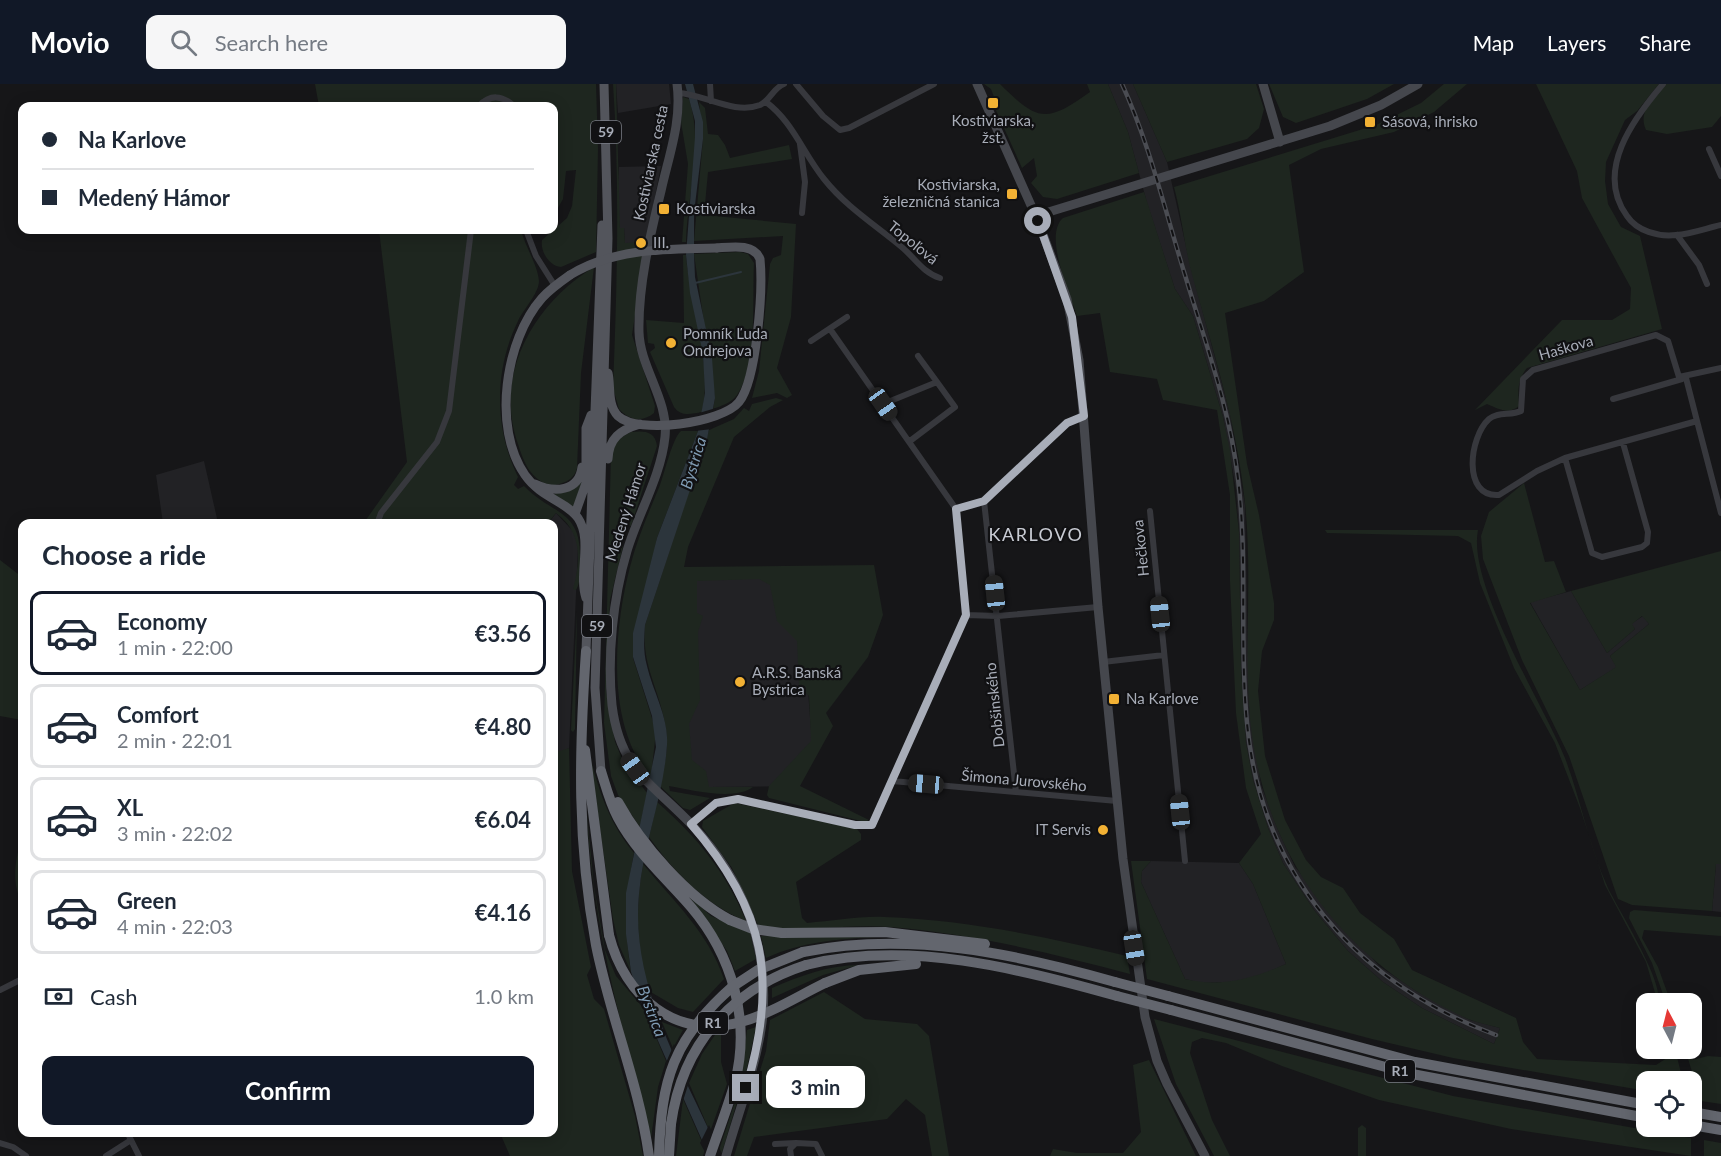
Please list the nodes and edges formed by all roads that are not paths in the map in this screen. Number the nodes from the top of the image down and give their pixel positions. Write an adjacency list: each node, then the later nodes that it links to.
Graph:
1 (604, 84): 20 (main road, 59)
2 (710, 84): 12 (street)
3 (784, 84): 9 (street)
4 (796, 84): 10 (street)
5 (977, 84): 22 (street)
6 (1263, 84): 16 (street)
7 (1418, 84): 16 (street)
8 (1663, 84): 26 (street)
9 (776, 85): 15 (street)
10 (929, 86)
11 (680, 90): 12 (street); 43 (street, Kostiviarska cesta)
12 (711, 101): 15 (street)
13 (483, 102): 14 (street)
14 (508, 102)
15 (766, 102): 17 (street, Topoľová)
16 (1280, 142): 22 (street)
17 (800, 144): 21 (street, Topoľová); 27 (street, Topoľová)
18 (1709, 149): 19 (street)
19 (1721, 176)
20 (607, 181): 34 (main road, 59); 40 (main road, 59)
21 (802, 213)
22 (1038, 216): 41 (street)
23 (1721, 225): 26 (street)
24 (471, 234): 56 (street)
25 (528, 234): 29 (street)
26 (1677, 235): 28 (street)
27 (940, 278)
28 (1707, 284)
29 (555, 286): 43 (main road, bridge); 49 (main road)
30 (847, 317): 31 (street)
31 (830, 329): 32 (street); 39 (street)
32 (811, 341)
33 (918, 356): 37 (street)
34 (605, 362): 44 (main road); 50 (main road, 59)
35 (1721, 368): 36 (street)
36 (1684, 378): 38 (street); 42 (street, Haškova); 48 (street, Haškova)
37 (937, 382): 39 (street); 45 (street)
38 (1613, 399)
39 (883, 404): 45 (street)
40 (593, 409): 47 (main road); 57 (main road, 59)
41 (1084, 416): 51 (street); 58 (street)
42 (1697, 421): 46 (street, Haškova); 54 (street, Haškova)
43 (664, 423): 44 (main road); 69 (street, Medený Hámor)
44 (641, 424): 50 (main road)
45 (910, 441): 52 (street)
46 (1623, 443): 48 (street, Haškova); 48 (street)
47 (585, 447): 49 (main road); 55 (main road)
48 (1565, 458)
49 (530, 481): 55 (main road)
50 (602, 481): 65 (main road, 59)
51 (984, 501): 52 (street); 60 (street, Dobšinského)
52 (956, 509): 59 (street)
53 (1150, 511): 62 (street, Hečkova)
54 (1721, 513)
55 (575, 514): 57 (main road)
56 (378, 519)
57 (588, 604): 61 (main road, 59)
58 (1098, 607): 60 (street); 63 (street)
59 (966, 615): 60 (street); 66 (street)
60 (998, 616): 67 (street, Dobšinského)
61 (586, 651): 64 (highway)
62 (1164, 655): 63 (street); 71 (street, Hečkova)
63 (1103, 662): 68 (street)
64 (581, 723): 73 (highway, bridge); 90 (highway)
65 (603, 776): 70 (highway)
66 (892, 781): 67 (street, Šimona Jurovského); 69 (street)
67 (1016, 792): 68 (street, Šimona Jurovského)
68 (1117, 801): 97 (street)
69 (691, 824): 94 (street)
70 (632, 833): 72 (highway, bridge); 93 (highway)
71 (1185, 861)
72 (1040, 961): 76 (highway, R1, bridge); 91 (highway, R1, bridge)
73 (979, 963): 78 (highway, R1, bridge); 92 (highway, R1, bridge)
74 (18, 981): 75 (street)
75 (0, 990)
76 (1636, 1102)
77 (1702, 1114): 79 (highway)
78 (1636, 1116)
79 (1721, 1117)
80 (1702, 1127): 81 (highway)
81 (1721, 1130)
82 (130, 1137): 83 (street)
83 (131, 1140): 88 (street); 89 (street)
84 (0, 1143): 87 (street)
85 (796, 1143): 86 (street); 95 (street); 96 (street)
86 (775, 1144)
87 (26, 1156)
88 (106, 1156)
89 (139, 1156)
90 (649, 1156)
91 (659, 1156)
92 (669, 1156)
93 (710, 1156)
94 (726, 1156)
95 (790, 1156)
96 (822, 1156)
97 (1205, 1156)

